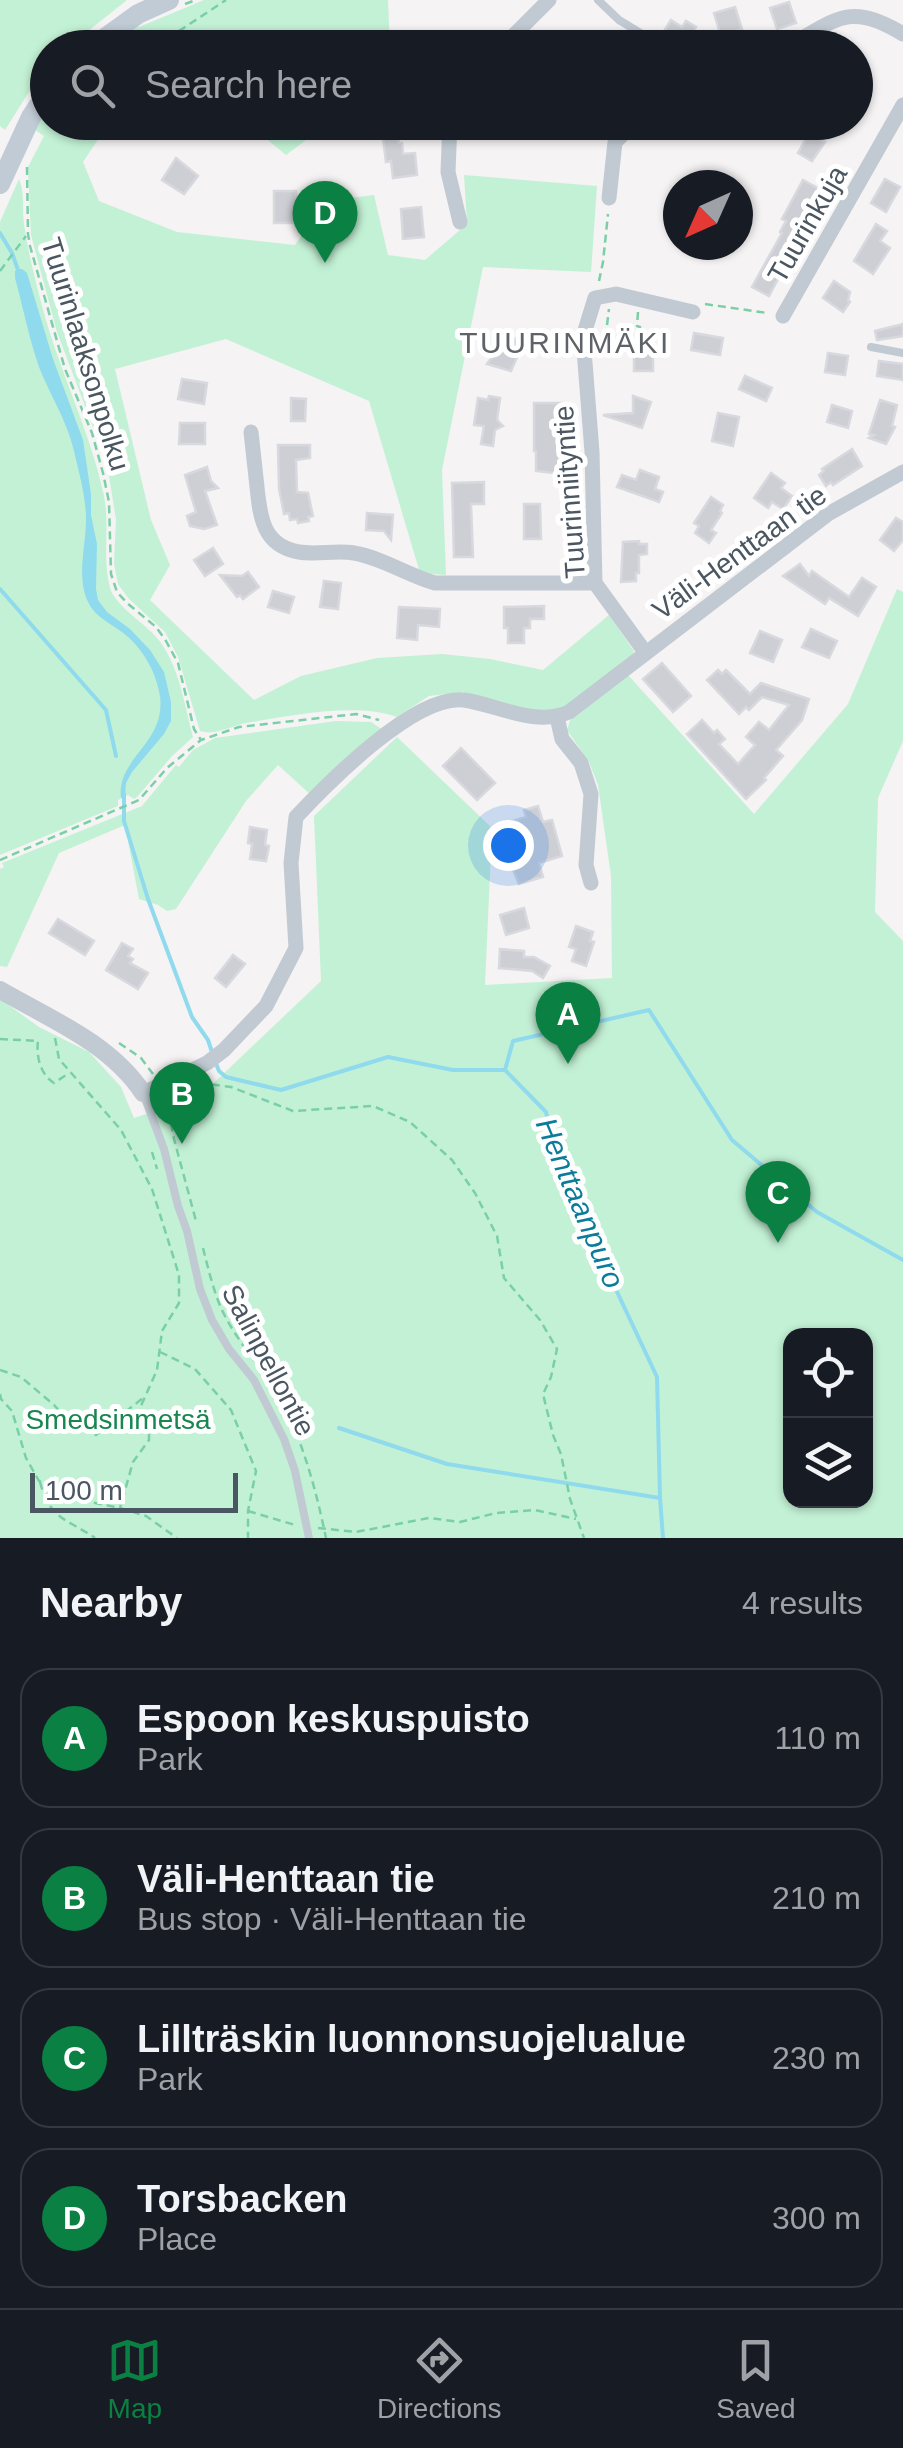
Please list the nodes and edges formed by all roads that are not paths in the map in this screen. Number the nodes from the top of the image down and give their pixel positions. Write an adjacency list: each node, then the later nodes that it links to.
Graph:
1 (169, 0): 4 (main road)
2 (548, 0): 5 (street)
3 (598, 0): 6 (lane)
4 (116, 30)
5 (518, 30)
6 (636, 30)
7 (816, 30): 8 (street)
8 (903, 34)
9 (903, 106): 17 (street, Tuurinkuja)
10 (30, 119): 13 (main road)
11 (449, 140): 15 (street)
12 (618, 140): 14 (street)
13 (0, 184)
14 (609, 198)
15 (460, 222)
16 (693, 312): 22 (street, Tuurinniityntie)
17 (784, 316)
18 (871, 347): 19 (lane)
19 (903, 353)
20 (251, 432): 22 (street)
21 (900, 478): 23 (street, Väli-Henttaan tie)
22 (595, 583): 23 (street, Tuurinniityntie)
23 (644, 652): 24 (street, Väli-Henttaan tie)
24 (558, 717): 25 (street); 27 (street)
25 (591, 883)
26 (0, 990): 27 (street, Salinpellontie)
27 (143, 1093): 28 (lane, Salinpellontie)
28 (309, 1538)

